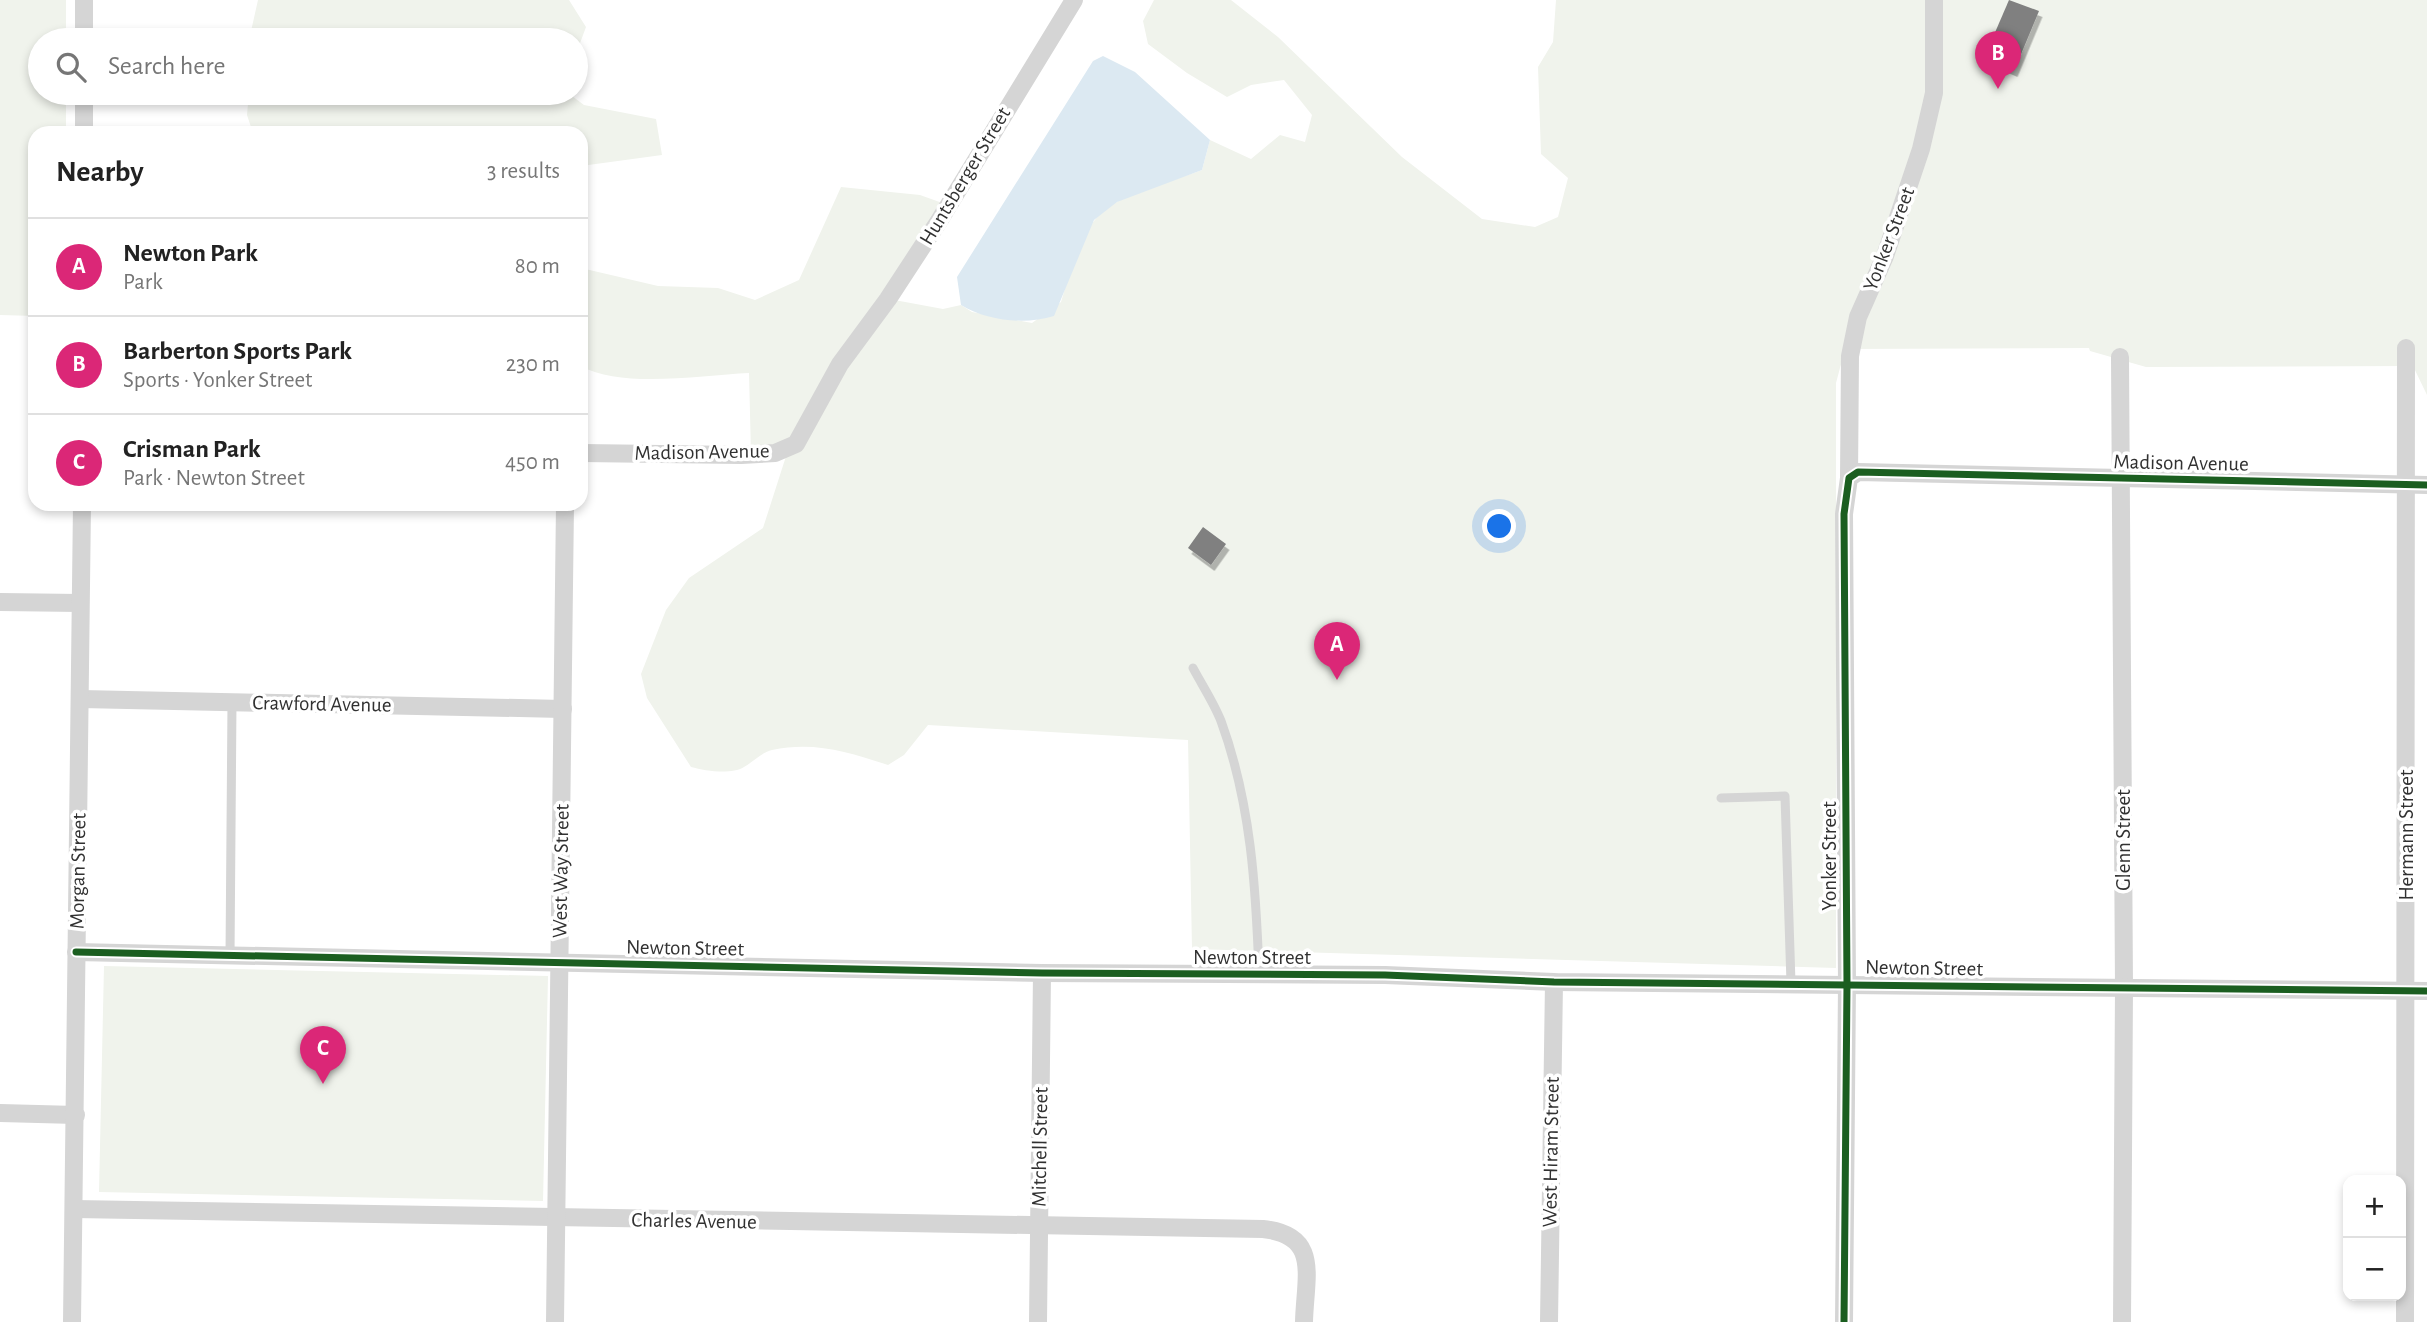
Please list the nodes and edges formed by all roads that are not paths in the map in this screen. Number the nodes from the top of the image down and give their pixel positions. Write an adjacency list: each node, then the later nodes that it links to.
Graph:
1 (84, 0): 4 (street)
2 (1074, 0): 7 (street, Huntsberger Street)
3 (1934, 0): 11 (street, Yonker Street)
4 (84, 28)
5 (84, 105): 6 (street)
6 (84, 126)
7 (851, 348): 10 (street, Madison Avenue)
8 (2406, 348): 13 (street, Hermann Street)
9 (2120, 357): 12 (street, Glenn Street)
10 (588, 453)
11 (1849, 478): 12 (street, Madison Avenue); 31 (street, Yonker Street)
12 (2120, 479): 13 (street, Madison Avenue); 32 (street, Glenn Street)
13 (2406, 485): 14 (street, Madison Avenue); 33 (street, Hermann Street)
14 (2427, 485)
15 (82, 511): 18 (street, Morgan Street)
16 (565, 511): 22 (street, West Way Street)
17 (0, 602): 18 (street)
18 (80, 603): 20 (street, Morgan Street)
19 (1193, 668): 28 (lane)
20 (81, 699): 21 (street, Crawford Avenue); 24 (street, Morgan Street)
21 (232, 702): 22 (street, Crawford Avenue); 25 (lane)
22 (564, 709): 26 (street, West Way Street)
23 (1721, 798): 30 (lane)
24 (76, 952): 25 (street, Newton Street); 36 (street, Morgan Street)
25 (230, 956): 26 (street, Newton Street)
26 (560, 964): 27 (street, Newton Street); 38 (street, West Way Street)
27 (1042, 972): 28 (street, Newton Street); 39 (street, Mitchell Street)
28 (1259, 974): 29 (street, Newton Street)
29 (1554, 982): 30 (street, Newton Street); 44 (street, West Hiram Street)
30 (1791, 983): 31 (street, Newton Street)
31 (1847, 984): 32 (street, Newton Street); 45 (street, Yonker Street)
32 (2124, 987): 33 (street, Newton Street); 46 (street, Glenn Street)
33 (2405, 991): 34 (street, Newton Street); 47 (street, Hermann Street)
34 (2427, 991)
35 (0, 1113): 36 (street)
36 (76, 1115): 37 (street, Morgan Street)
37 (74, 1209): 38 (street, Charles Avenue); 40 (street, Morgan Street)
38 (555, 1218): 39 (street, Charles Avenue); 41 (street, West Way Street)
39 (1039, 1226): 42 (street, Mitchell Street); 43 (street, Charles Avenue)
40 (72, 1322)
41 (555, 1322)
42 (1038, 1322)
43 (1304, 1322)
44 (1549, 1322)
45 (1844, 1322)
46 (2122, 1322)
47 (2405, 1322)

